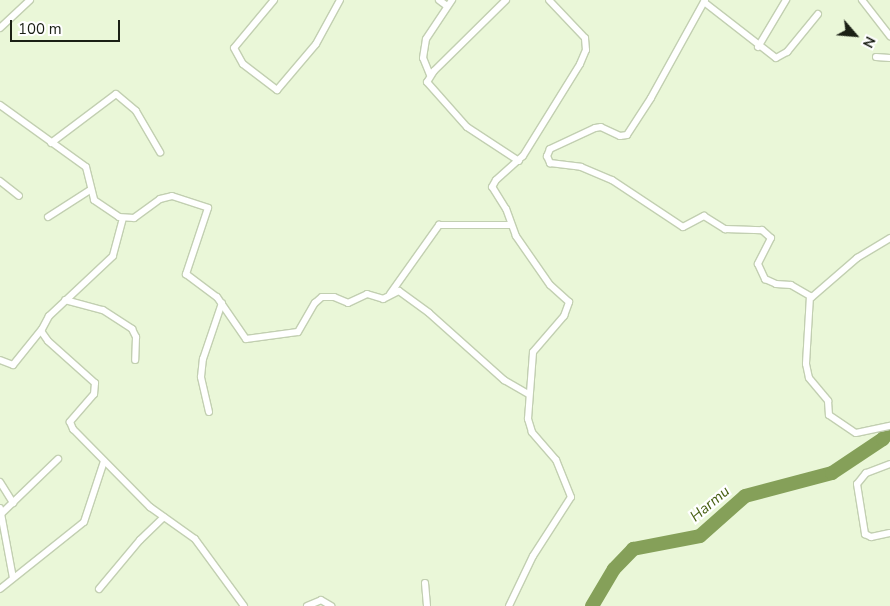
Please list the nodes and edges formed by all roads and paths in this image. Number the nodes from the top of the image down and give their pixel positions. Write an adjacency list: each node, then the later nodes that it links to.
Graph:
1 (30, 0): 12 (street)
2 (274, 0): 3 (street)
3 (340, 0)
4 (439, 0): 10 (street)
5 (506, 0): 17 (street)
6 (549, 0): 21 (street)
7 (786, 0): 14 (street)
8 (862, 0): 13 (street)
9 (705, 1): 14 (street); 30 (street)
10 (450, 3): 17 (street)
11 (818, 14): 14 (street)
12 (0, 28)
13 (890, 36)
14 (758, 47)
15 (876, 57): 16 (street)
16 (890, 58)
17 (430, 75): 21 (street)
18 (0, 105): 19 (street)
19 (51, 143): 20 (street); 23 (street)
20 (160, 152)
21 (519, 161): 27 (street)
22 (0, 181): 24 (street)
23 (90, 190): 25 (street); 26 (street)
24 (19, 196)
25 (48, 217)
26 (123, 218): 31 (street); 32 (street)
27 (510, 224): 29 (street); 36 (street)
28 (890, 238): 30 (street)
29 (388, 296): 32 (street); 36 (street)
30 (810, 296): 38 (street)
31 (65, 300): 33 (street); 35 (street)
32 (222, 303): 37 (street)
33 (42, 328): 34 (street); 40 (street)
34 (0, 360)
35 (136, 360)
36 (528, 394): 55 (street)
37 (209, 412)
38 (888, 427)
39 (58, 459): 43 (street)
40 (104, 461): 45 (street); 47 (street)
41 (890, 464): 46 (street)
42 (0, 482): 43 (street)
43 (13, 503): 44 (street)
44 (1, 510): 47 (street)
45 (164, 517): 50 (street); 51 (street)
46 (890, 533)
47 (13, 578): 49 (street)
48 (425, 583): 54 (street)
49 (0, 589)
50 (99, 589)
51 (243, 606)
52 (307, 606): 53 (street)
53 (331, 606)
54 (427, 606)
55 (509, 606)

